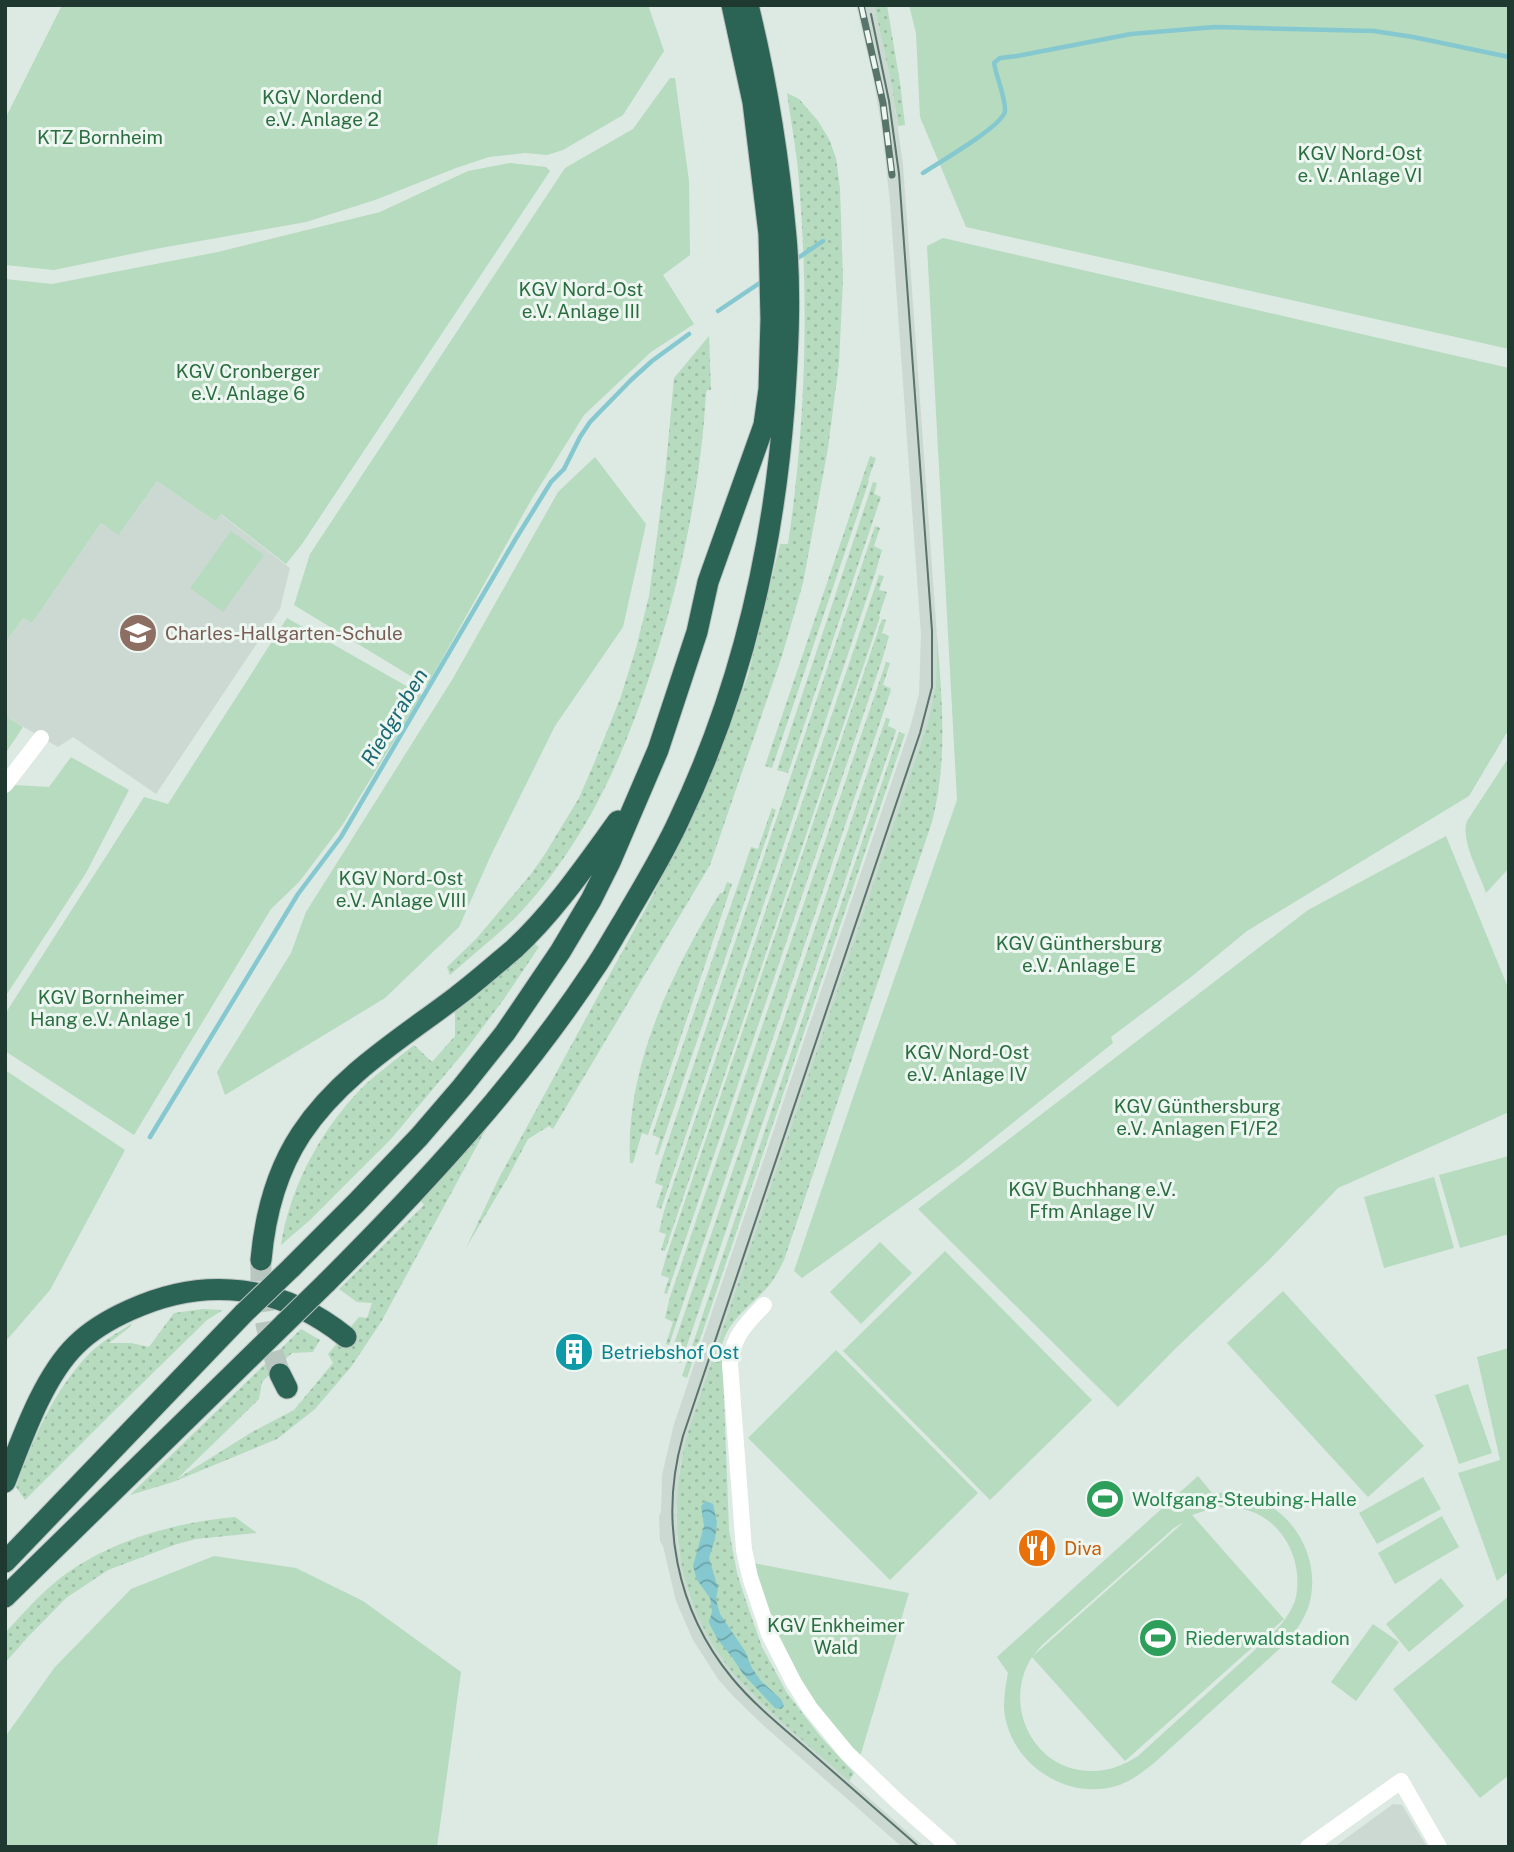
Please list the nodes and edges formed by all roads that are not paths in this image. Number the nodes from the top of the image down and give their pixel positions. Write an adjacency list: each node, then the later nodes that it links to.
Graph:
1 (732, 5): 3 (highway)
2 (748, 5): 3 (highway)
3 (777, 388): 6 (highway); 12 (highway, bridge)
4 (41, 738): 5 (street)
5 (5, 785)
6 (640, 791): 7 (highway); 11 (highway, bridge)
7 (261, 1260)
8 (764, 1305): 13 (street)
9 (346, 1337): 10 (highway)
10 (5, 1482)
11 (5, 1562)
12 (5, 1597)
13 (949, 1847)
14 (1308, 1847): 15 (street)
15 (1439, 1847)

